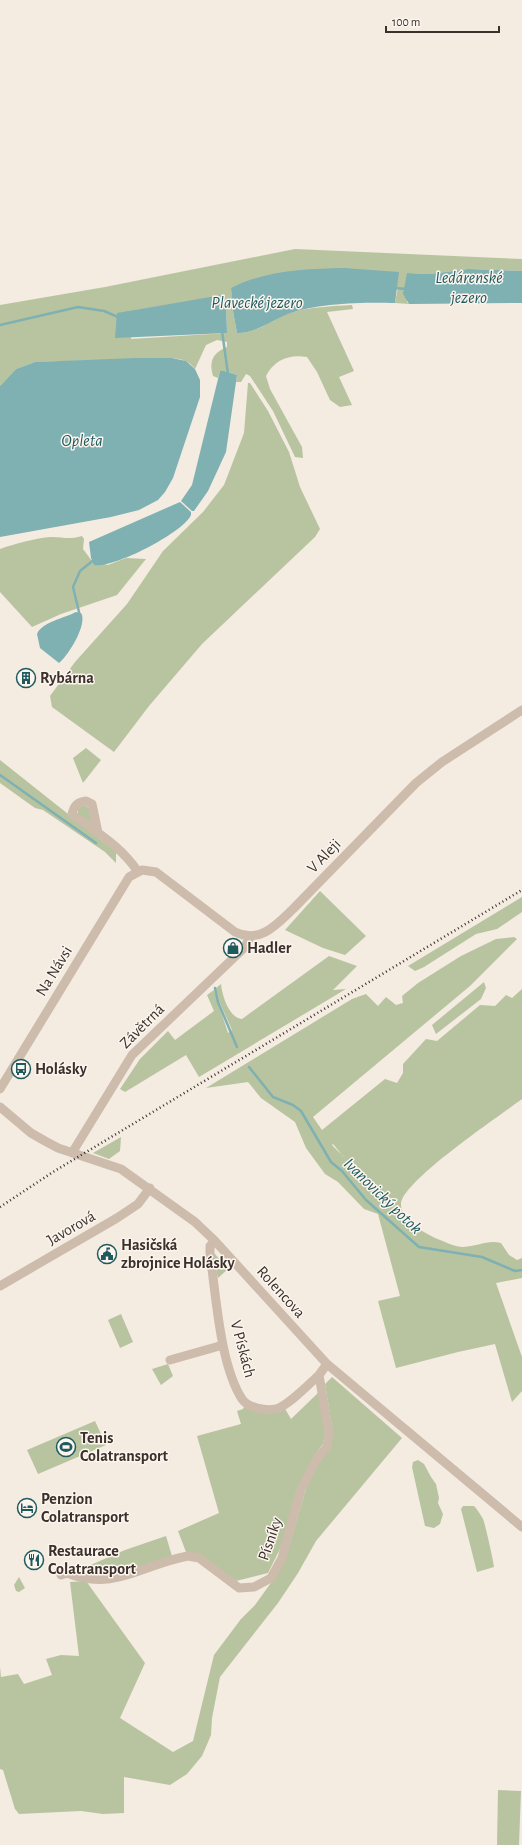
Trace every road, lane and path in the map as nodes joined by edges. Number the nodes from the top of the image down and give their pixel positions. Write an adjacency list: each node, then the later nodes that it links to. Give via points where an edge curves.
1 (522, 710): 4 (street, V Aleji, via 428,773 273,928 260,935)
2 (98, 833): 3 (street, via 128,858)
3 (138, 872): 4 (street, via 156,872 232,930); 5 (street, Na Návsi, via 129,877 122,886)
4 (251, 936): 7 (street, Závětrná, via 244,948 132,1055)
5 (0, 1089)
6 (0, 1107): 7 (street, Rolencova, via 38,1138)
7 (72, 1152): 8 (street, Rolencova, via 121,1169)
8 (150, 1188): 9 (street, Rolencova, via 195,1222); 10 (street, Javorová, via 138,1204 117,1218)
9 (215, 1241): 11 (street, V Pískách, via 210,1246 210,1254); 13 (street, Rolencova)
10 (0, 1286)
11 (223, 1345): 12 (street); 14 (street, V Pískách, via 227,1362 243,1400 260,1410 277,1409)
12 (170, 1360)
13 (327, 1364): 14 (street); 15 (street, Rolencova)
14 (319, 1375): 16 (street, Písníky, via 328,1434 327,1447 317,1459 301,1489 282,1558 271,1578 254,1587 239,1588 199,1558 188,1556 103,1580 75,1576 66,1572)
15 (522, 1527)
16 (61, 1575)

